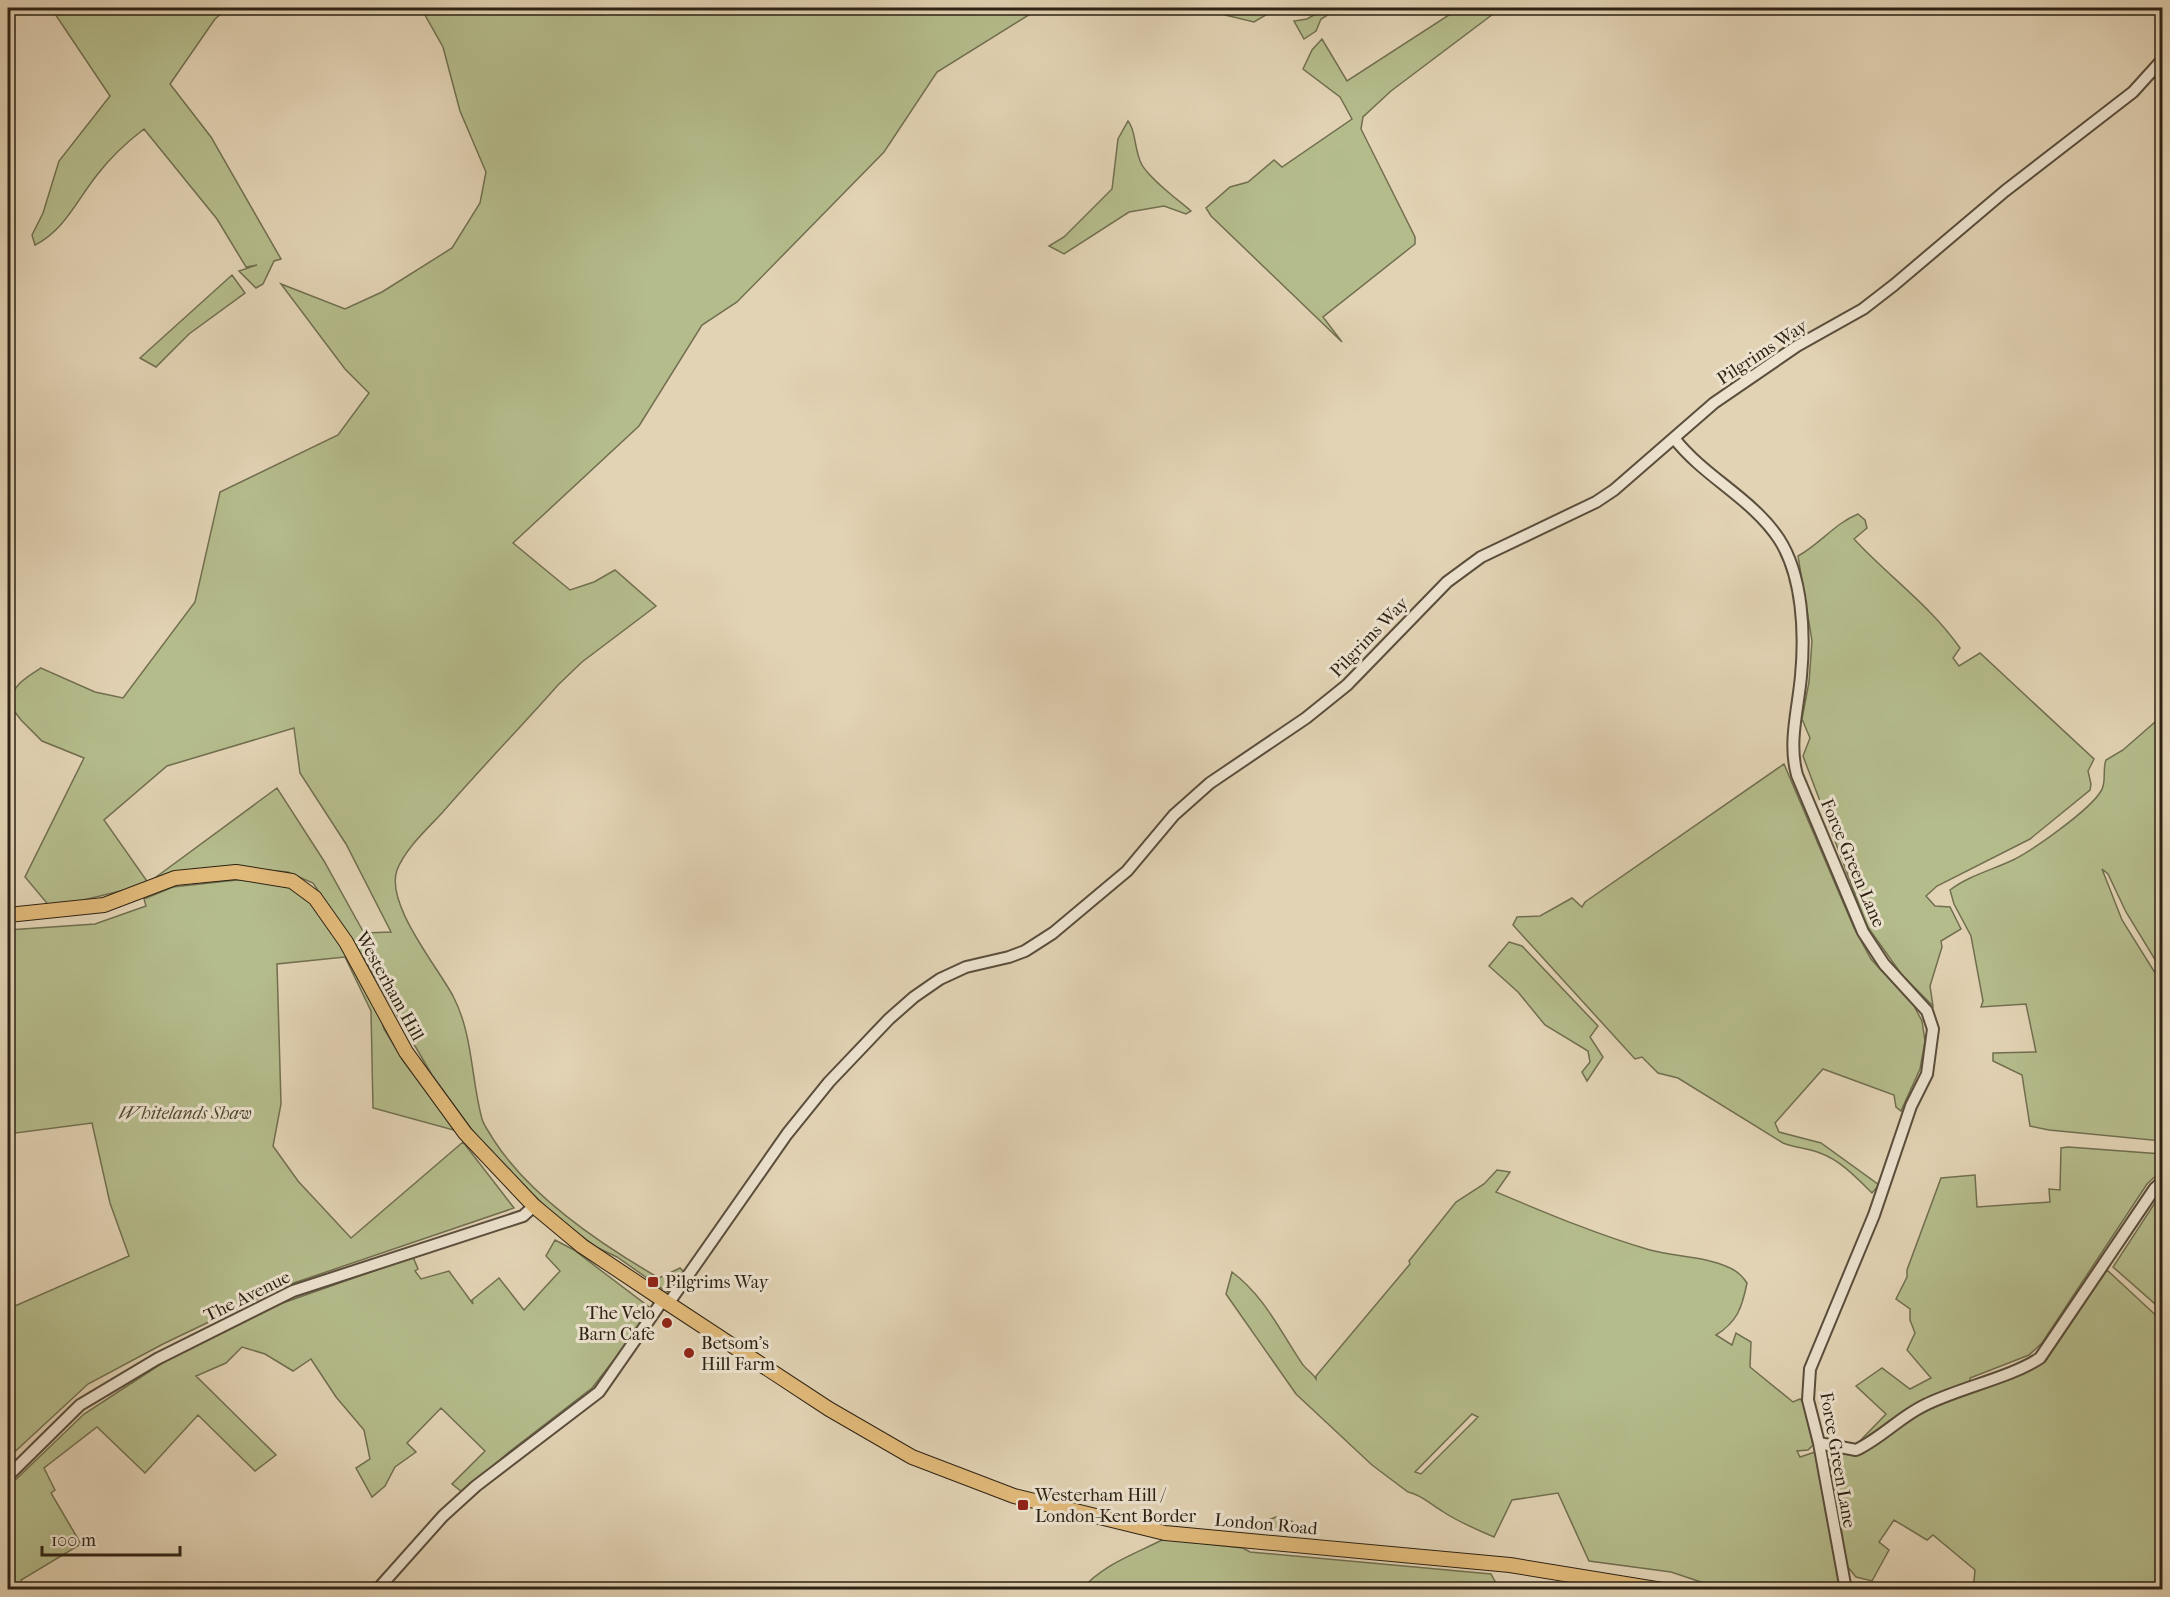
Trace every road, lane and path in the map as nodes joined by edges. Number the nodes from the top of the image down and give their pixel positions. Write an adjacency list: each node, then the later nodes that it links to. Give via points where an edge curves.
1 (2163, 60): 2 (street, Pilgrims Way, via 2133,92 2005,191 1863,309 1756,373)
2 (1674, 438): 6 (street, Pilgrims Way, via 1596,502 1481,558 1447,582 1347,685 1210,783 1174,815 1127,871 1053,933 1025,951 966,967 914,997 856,1054 801,1117); 7 (street, Force Green Lane, via 1695,462 1754,510 1783,546 1801,616 1801,676 1792,758 1797,775 1863,932 1889,970 1927,1011 1933,1029 1928,1074 1911,1106 1874,1215 1810,1369 1808,1400)
3 (8, 915): 5 (main road, Westerham Hill, via 104,905 175,878 236,872 292,880 315,898 346,942 406,1052 459,1124)
4 (2163, 1182): 7 (street, via 2155,1188 2040,1358 1921,1407 1856,1450)
5 (534, 1206): 6 (main road, Westerham Hill, via 582,1246); 8 (street, The Avenue, via 523,1216 293,1291 157,1359 80,1405)
6 (666, 1302): 9 (street, Pilgrims Way, via 599,1392 476,1486 443,1516); 10 (main road, London Road, via 829,1409 912,1456 1014,1496 1164,1533 1510,1565)
7 (1819, 1443): 11 (street, Force Green Lane)
8 (8, 1476)
9 (377, 1590)
10 (1662, 1590)
11 (1846, 1590)

